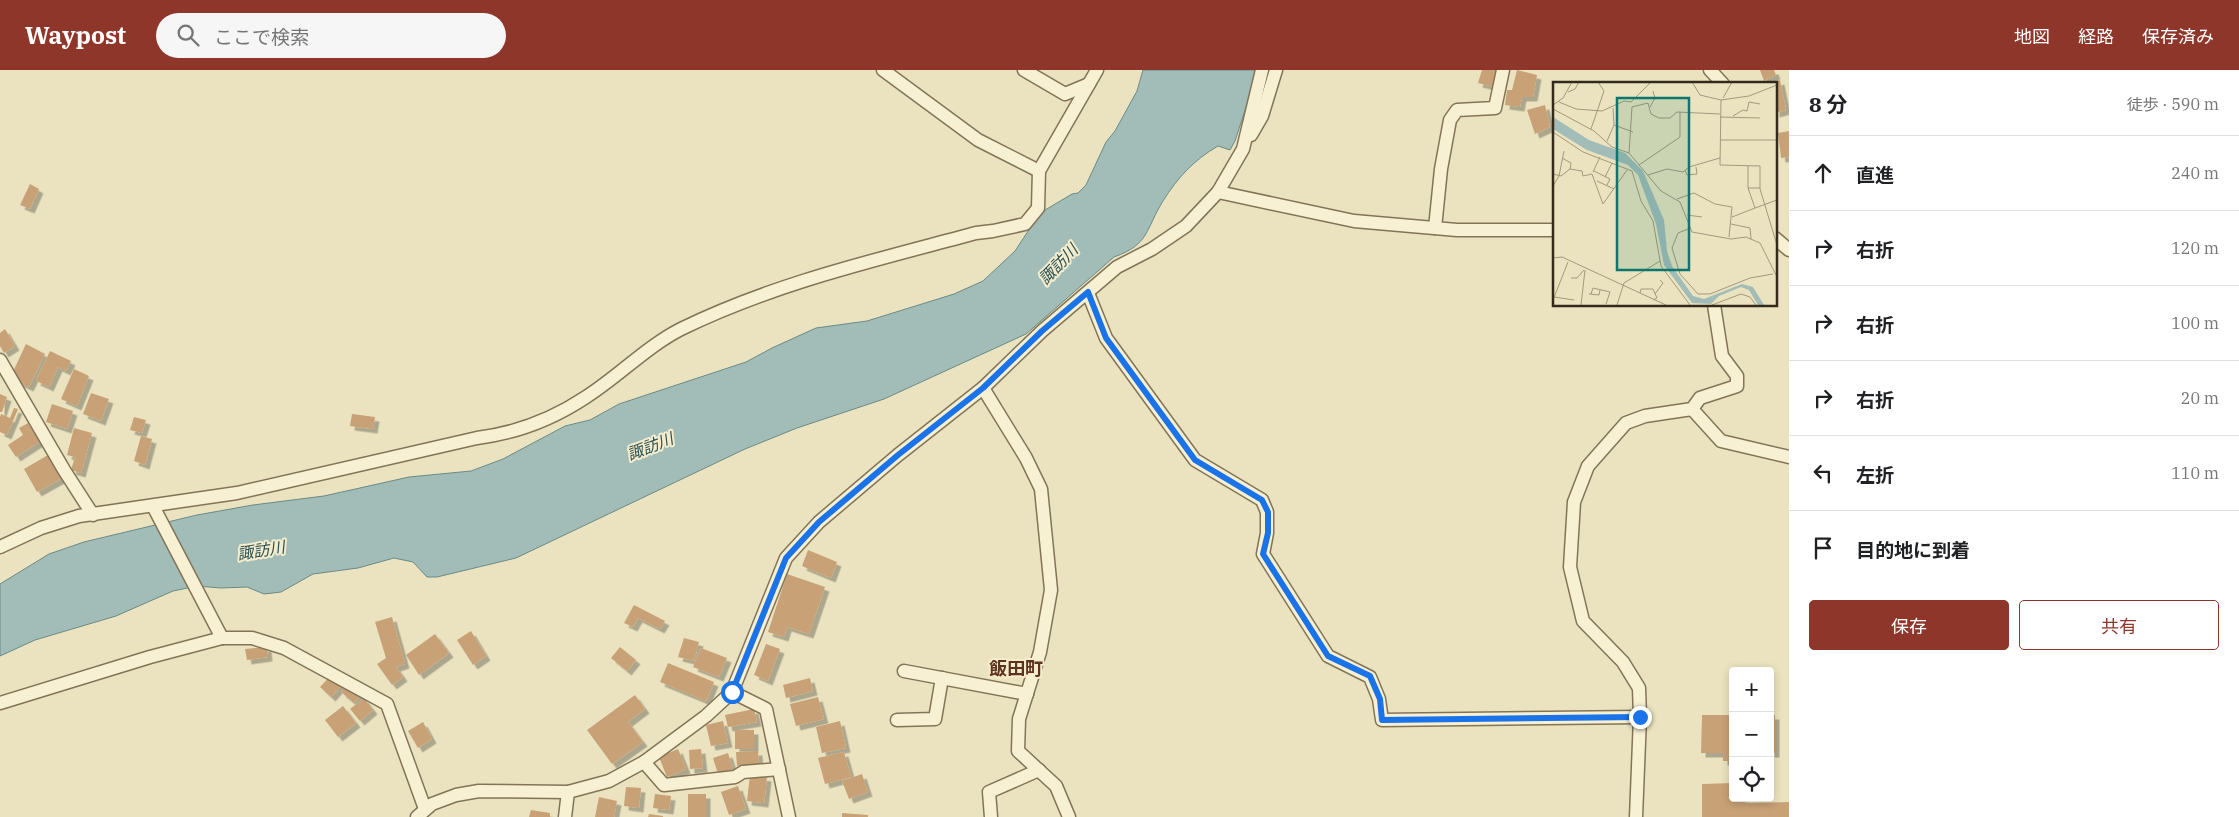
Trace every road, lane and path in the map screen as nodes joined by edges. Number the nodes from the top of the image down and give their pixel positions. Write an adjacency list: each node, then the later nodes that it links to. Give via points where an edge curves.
1 (884, 70): 11 (street, via 978,140)
2 (1024, 70): 9 (street, via 1065,94)
3 (1097, 70): 9 (street)
4 (1262, 70): 10 (street)
5 (1276, 70): 10 (street, via 1262,116)
6 (1503, 70): 13 (street, via 1495,108 1458,110 1450,120)
7 (1710, 70): 8 (street)
8 (1721, 82)
9 (1089, 84): 11 (street)
10 (1243, 149): 12 (street)
11 (1039, 171): 23 (street, via 1038,208 1025,224 976,233 828,272 718,312 652,347 587,397 552,417 504,435 478,438 237,493)
12 (1218, 192): 13 (street, via 1354,221); 17 (street, via 1186,226 1152,250 1117,267)
13 (1435, 228): 14 (street)
14 (1553, 230)
15 (1776, 239): 16 (street)
16 (1789, 250)
17 (1088, 292): 20 (street); 32 (street, via 1106,338 1195,460 1262,500 1268,512 1263,554 1328,656 1370,676 1380,699 1382,720)
18 (1714, 306): 21 (street, via 1722,356 1738,376 1737,386 1700,398)
19 (0, 360): 24 (street)
20 (983, 388): 29 (street, via 819,522 786,558); 30 (street, via 1041,489 1051,590 1040,652)
21 (1692, 409): 22 (street, via 1722,442); 32 (street, via 1644,416 1626,423 1588,466 1574,502 1570,567 1583,621 1623,662 1639,688)
22 (1789, 457)
23 (152, 506): 24 (street); 26 (street)
24 (93, 514): 25 (street, via 41,528)
25 (0, 547)
26 (222, 638): 31 (street); 38 (street, via 252,638 284,648 387,704)
27 (904, 671): 28 (street)
28 (942, 678): 30 (street); 33 (street, via 935,719)
29 (732, 692): 34 (street, via 706,716); 35 (street, via 766,709)
30 (1027, 694): 36 (street, via 1019,719 1018,751)
31 (0, 703)
32 (1640, 717): 43 (street)
33 (897, 720)
34 (644, 762): 35 (street, via 664,785); 37 (street, via 609,781)
35 (779, 769): 40 (street)
36 (1038, 770): 41 (street, via 989,792); 42 (street, via 1056,786)
37 (568, 792): 38 (street, via 479,791 456,796); 39 (street)
38 (421, 813)
39 (565, 817)
40 (789, 817)
41 (990, 817)
42 (1069, 817)
43 (1636, 817)

